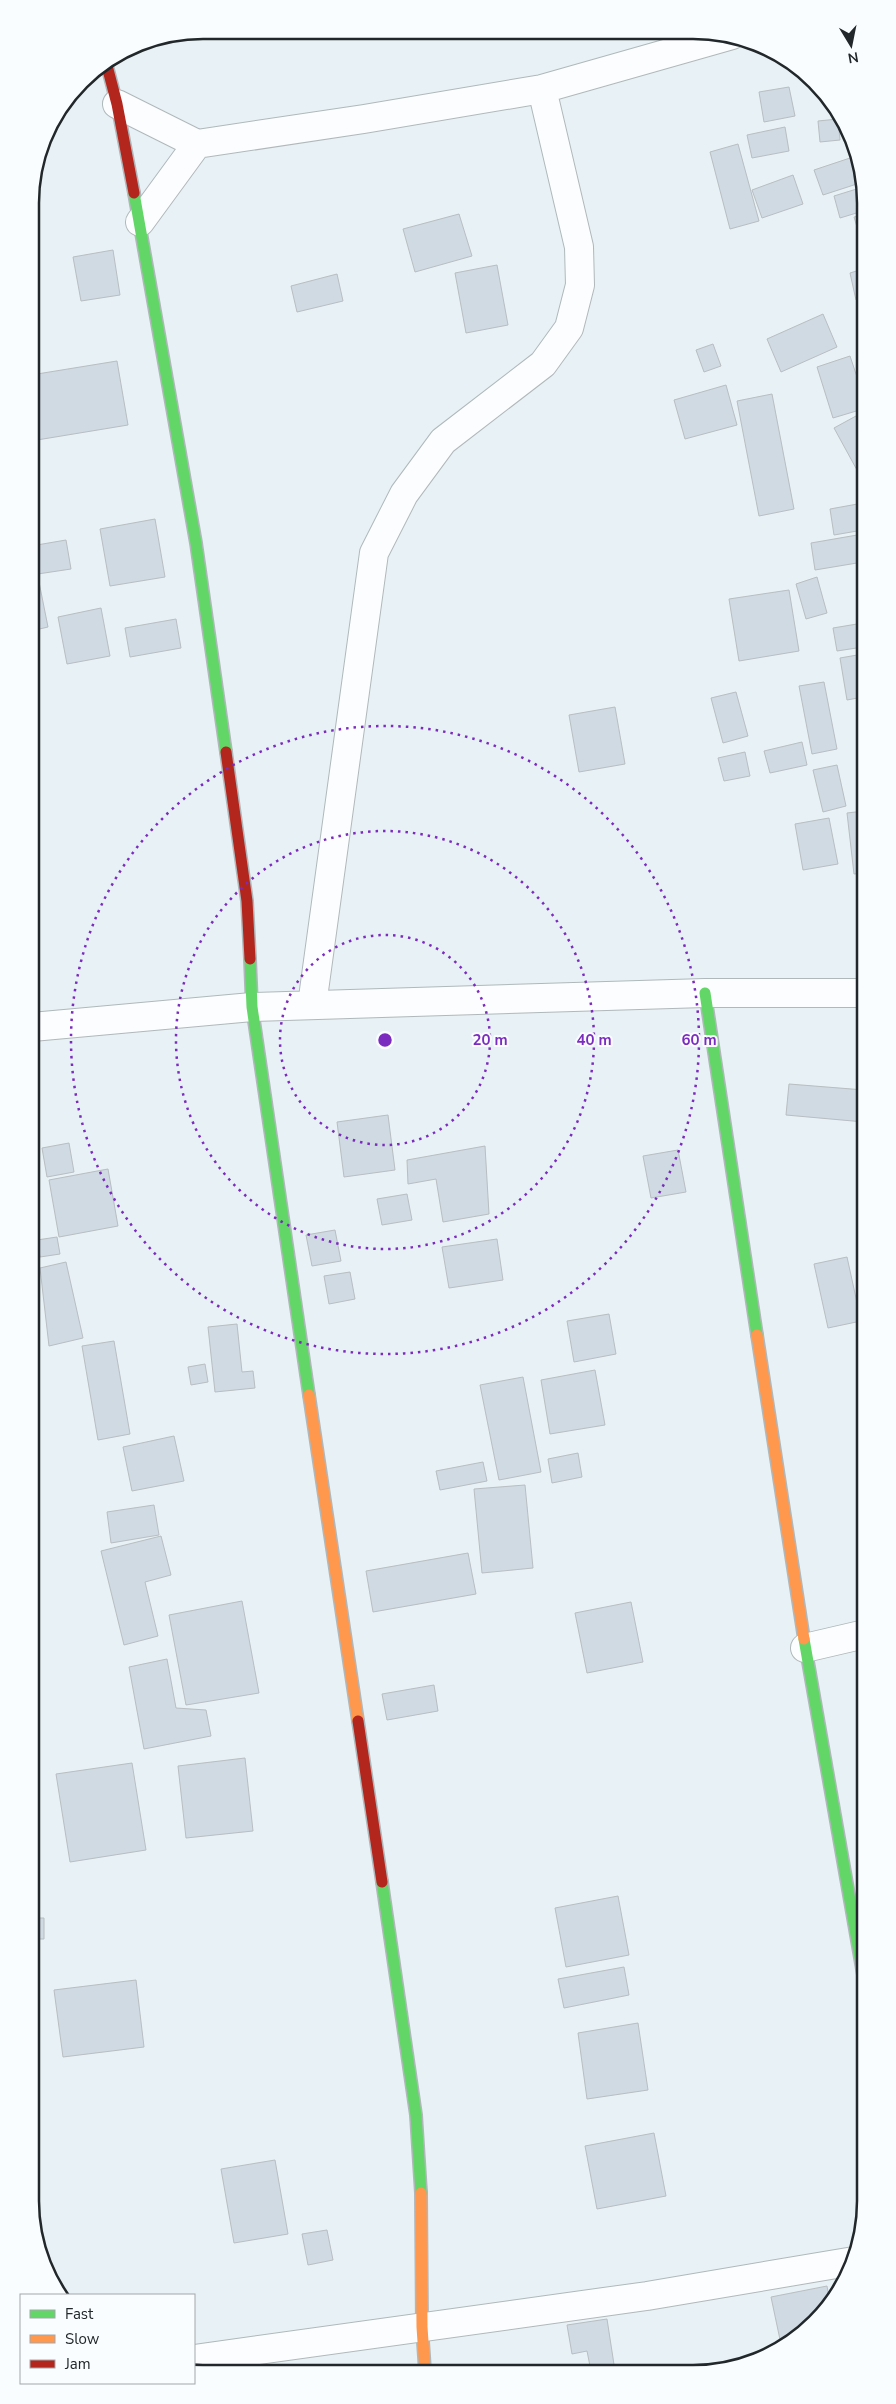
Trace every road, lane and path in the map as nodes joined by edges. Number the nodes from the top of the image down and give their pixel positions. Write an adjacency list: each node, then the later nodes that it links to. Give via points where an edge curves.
1 (713, 40): 3 (street)
2 (108, 69): 4 (street)
3 (542, 89): 5 (street); 9 (street, via 579,247 580,285 569,328 543,364 443,441 404,494 374,553)
4 (117, 104): 5 (street); 6 (street)
5 (197, 144): 6 (street)
6 (140, 222): 10 (street, via 196,543 247,902)
7 (705, 993): 8 (street); 9 (street); 13 (street)
8 (857, 993)
9 (312, 1005): 10 (street)
10 (252, 1007): 11 (street); 16 (street, via 416,2115 421,2180)
11 (39, 1026)
12 (857, 1636): 13 (street)
13 (805, 1648): 14 (street)
14 (857, 1941)
15 (846, 2262): 16 (street, via 647,2296)
16 (422, 2327): 17 (street); 18 (street)
17 (195, 2359)
18 (425, 2365)

